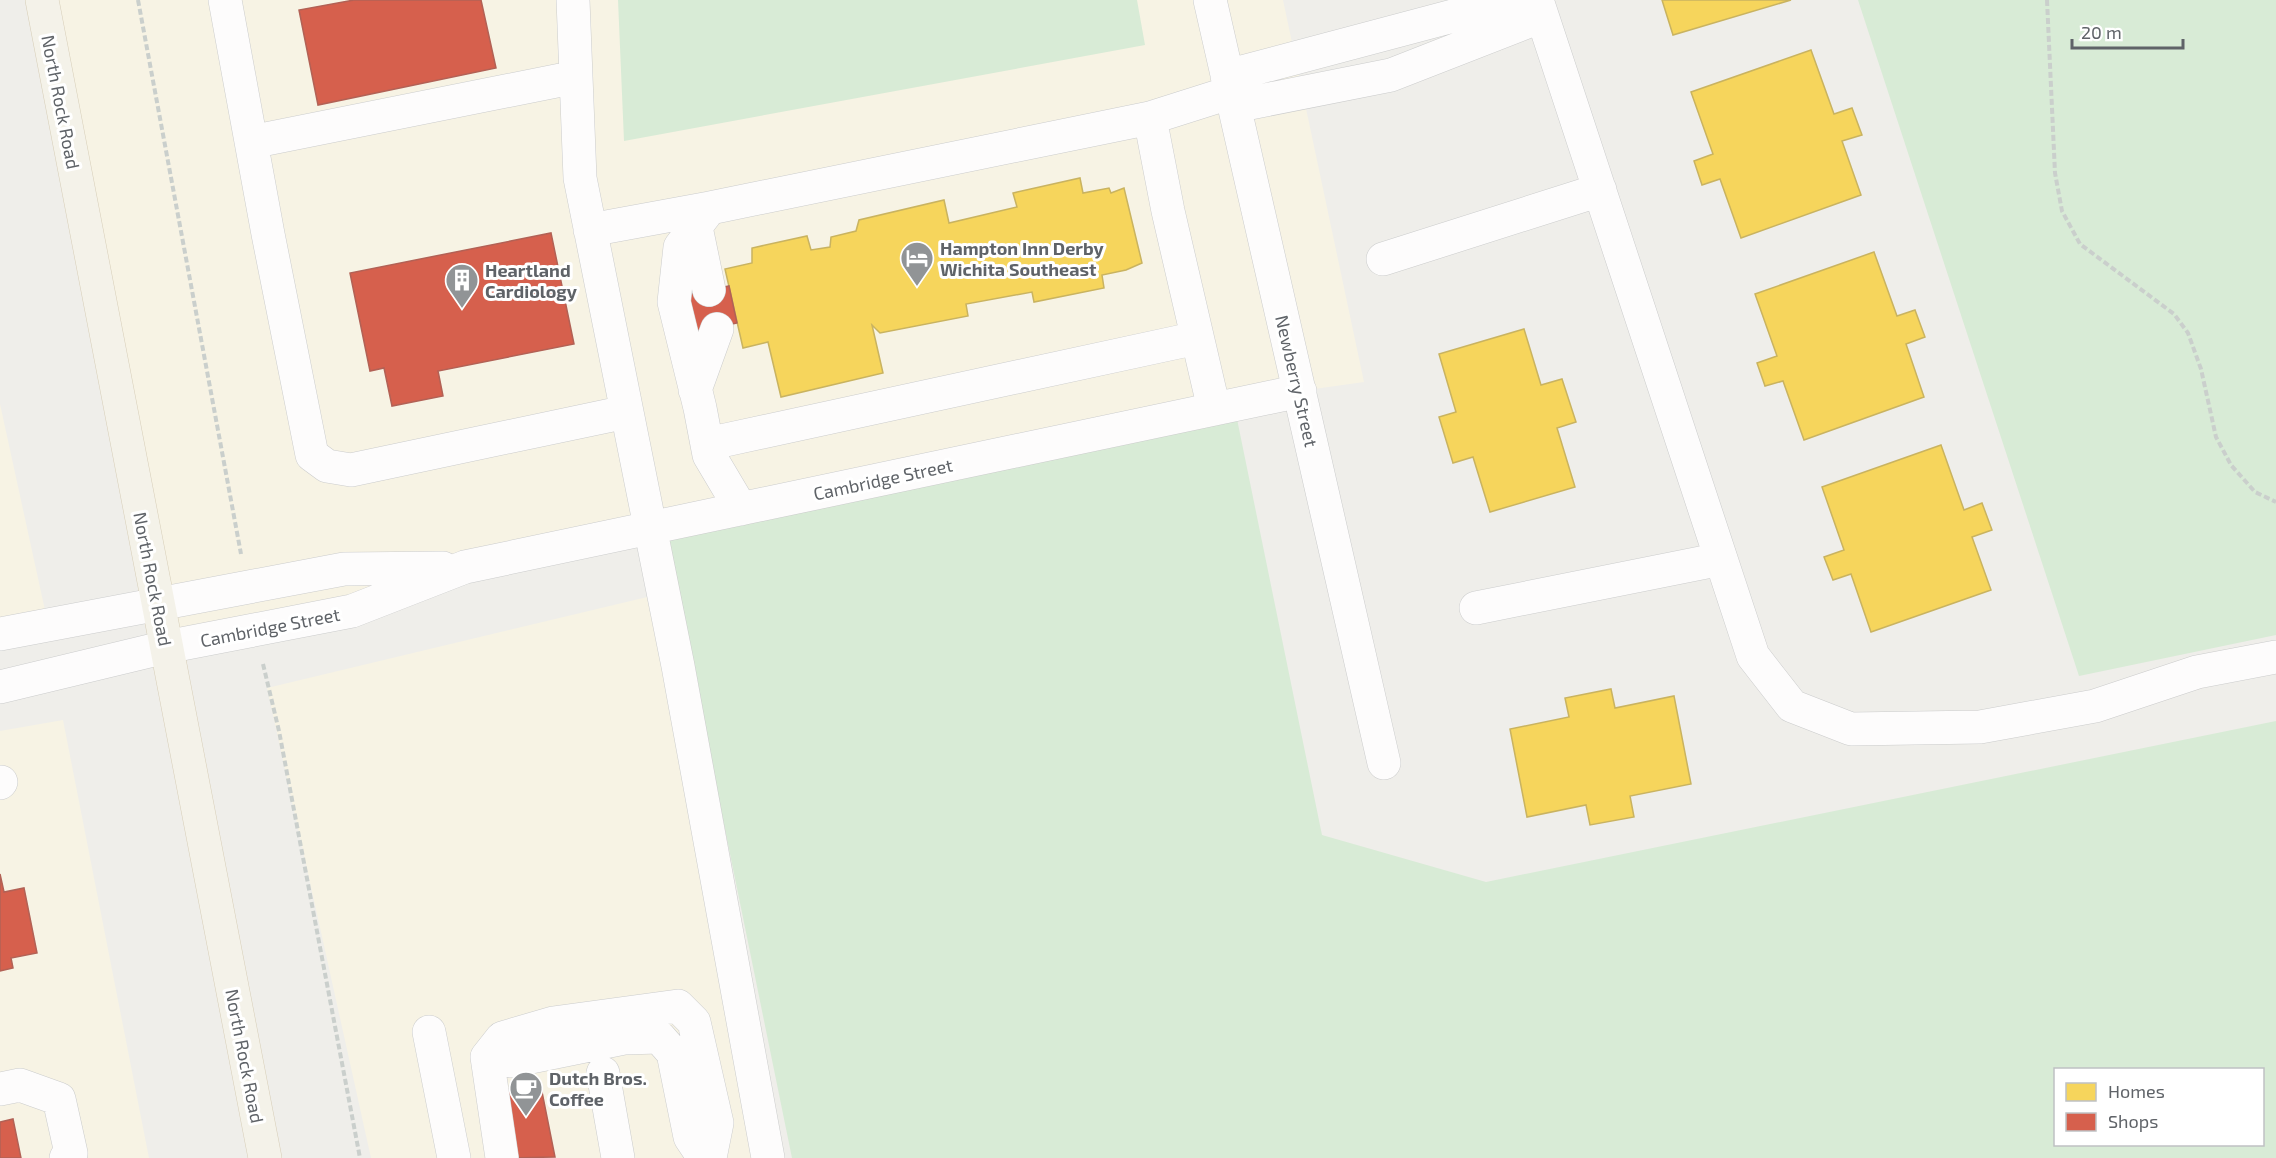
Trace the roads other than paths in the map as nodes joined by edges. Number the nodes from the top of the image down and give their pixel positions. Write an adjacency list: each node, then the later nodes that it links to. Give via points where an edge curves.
1 (42, 0): 29 (main road, North Rock Road)
2 (225, 0): 12 (street)
3 (573, 0): 9 (street)
4 (1210, 0): 10 (street, Newberry Street)
5 (1513, 0): 7 (street)
6 (1539, 8): 8 (street); 13 (street)
7 (1433, 22): 8 (street); 10 (street)
8 (1443, 54): 10 (street, via 1391,75)
9 (576, 77): 12 (street); 15 (street, via 580,178)
10 (1231, 91): 11 (street); 21 (street, Newberry Street)
11 (1150, 118): 14 (street); 19 (street)
12 (251, 142): 23 (street, via 312,455 327,466 351,470)
13 (1600, 190): 16 (street); 27 (street)
14 (703, 217): 15 (street); 17 (street); 20 (street, via 680,247 674,302)
15 (590, 230): 23 (street)
16 (1383, 259)
17 (709, 290)
18 (717, 329): 20 (street)
19 (1197, 338): 22 (street); 24 (street)
20 (695, 390): 24 (street)
21 (1300, 392): 22 (street, Cambridge Street); 35 (street, Newberry Street)
22 (1214, 409): 25 (street, Cambridge Street)
23 (626, 412): 26 (street)
24 (707, 444): 25 (street, via 709,455)
25 (741, 509): 26 (street, Cambridge Street)
26 (649, 529): 28 (street, Cambridge Street); 47 (street, via 678,666)
27 (1721, 559): 30 (street); 33 (street, via 1753,656 1792,706 1851,729 1980,728 2095,706 2197,672)
28 (465, 567): 29 (street, Cambridge Street, via 344,569); 32 (street, Cambridge Street, via 352,611)
29 (157, 603): 31 (street, Cambridge Street); 32 (main road, North Rock Road)
30 (1476, 608)
31 (0, 634)
32 (166, 647): 34 (street, Cambridge Street); 41 (main road, North Rock Road)
33 (2276, 657)
34 (0, 687)
35 (1384, 763)
36 (429, 1032): 42 (street)
37 (487, 1057): 43 (street); 45 (street, via 511,1060 624,1038 659,1037 673,1053 690,1137); 46 (street, via 502,1038 553,1023 678,1006 694,1022 717,1123)
38 (603, 1072): 44 (street)
39 (10, 1087): 40 (street, via 59,1099 71,1154)
40 (66, 1158)
41 (265, 1158)
42 (454, 1158)
43 (502, 1158)
44 (618, 1158)
45 (704, 1158)
46 (710, 1158)
47 (768, 1158)

